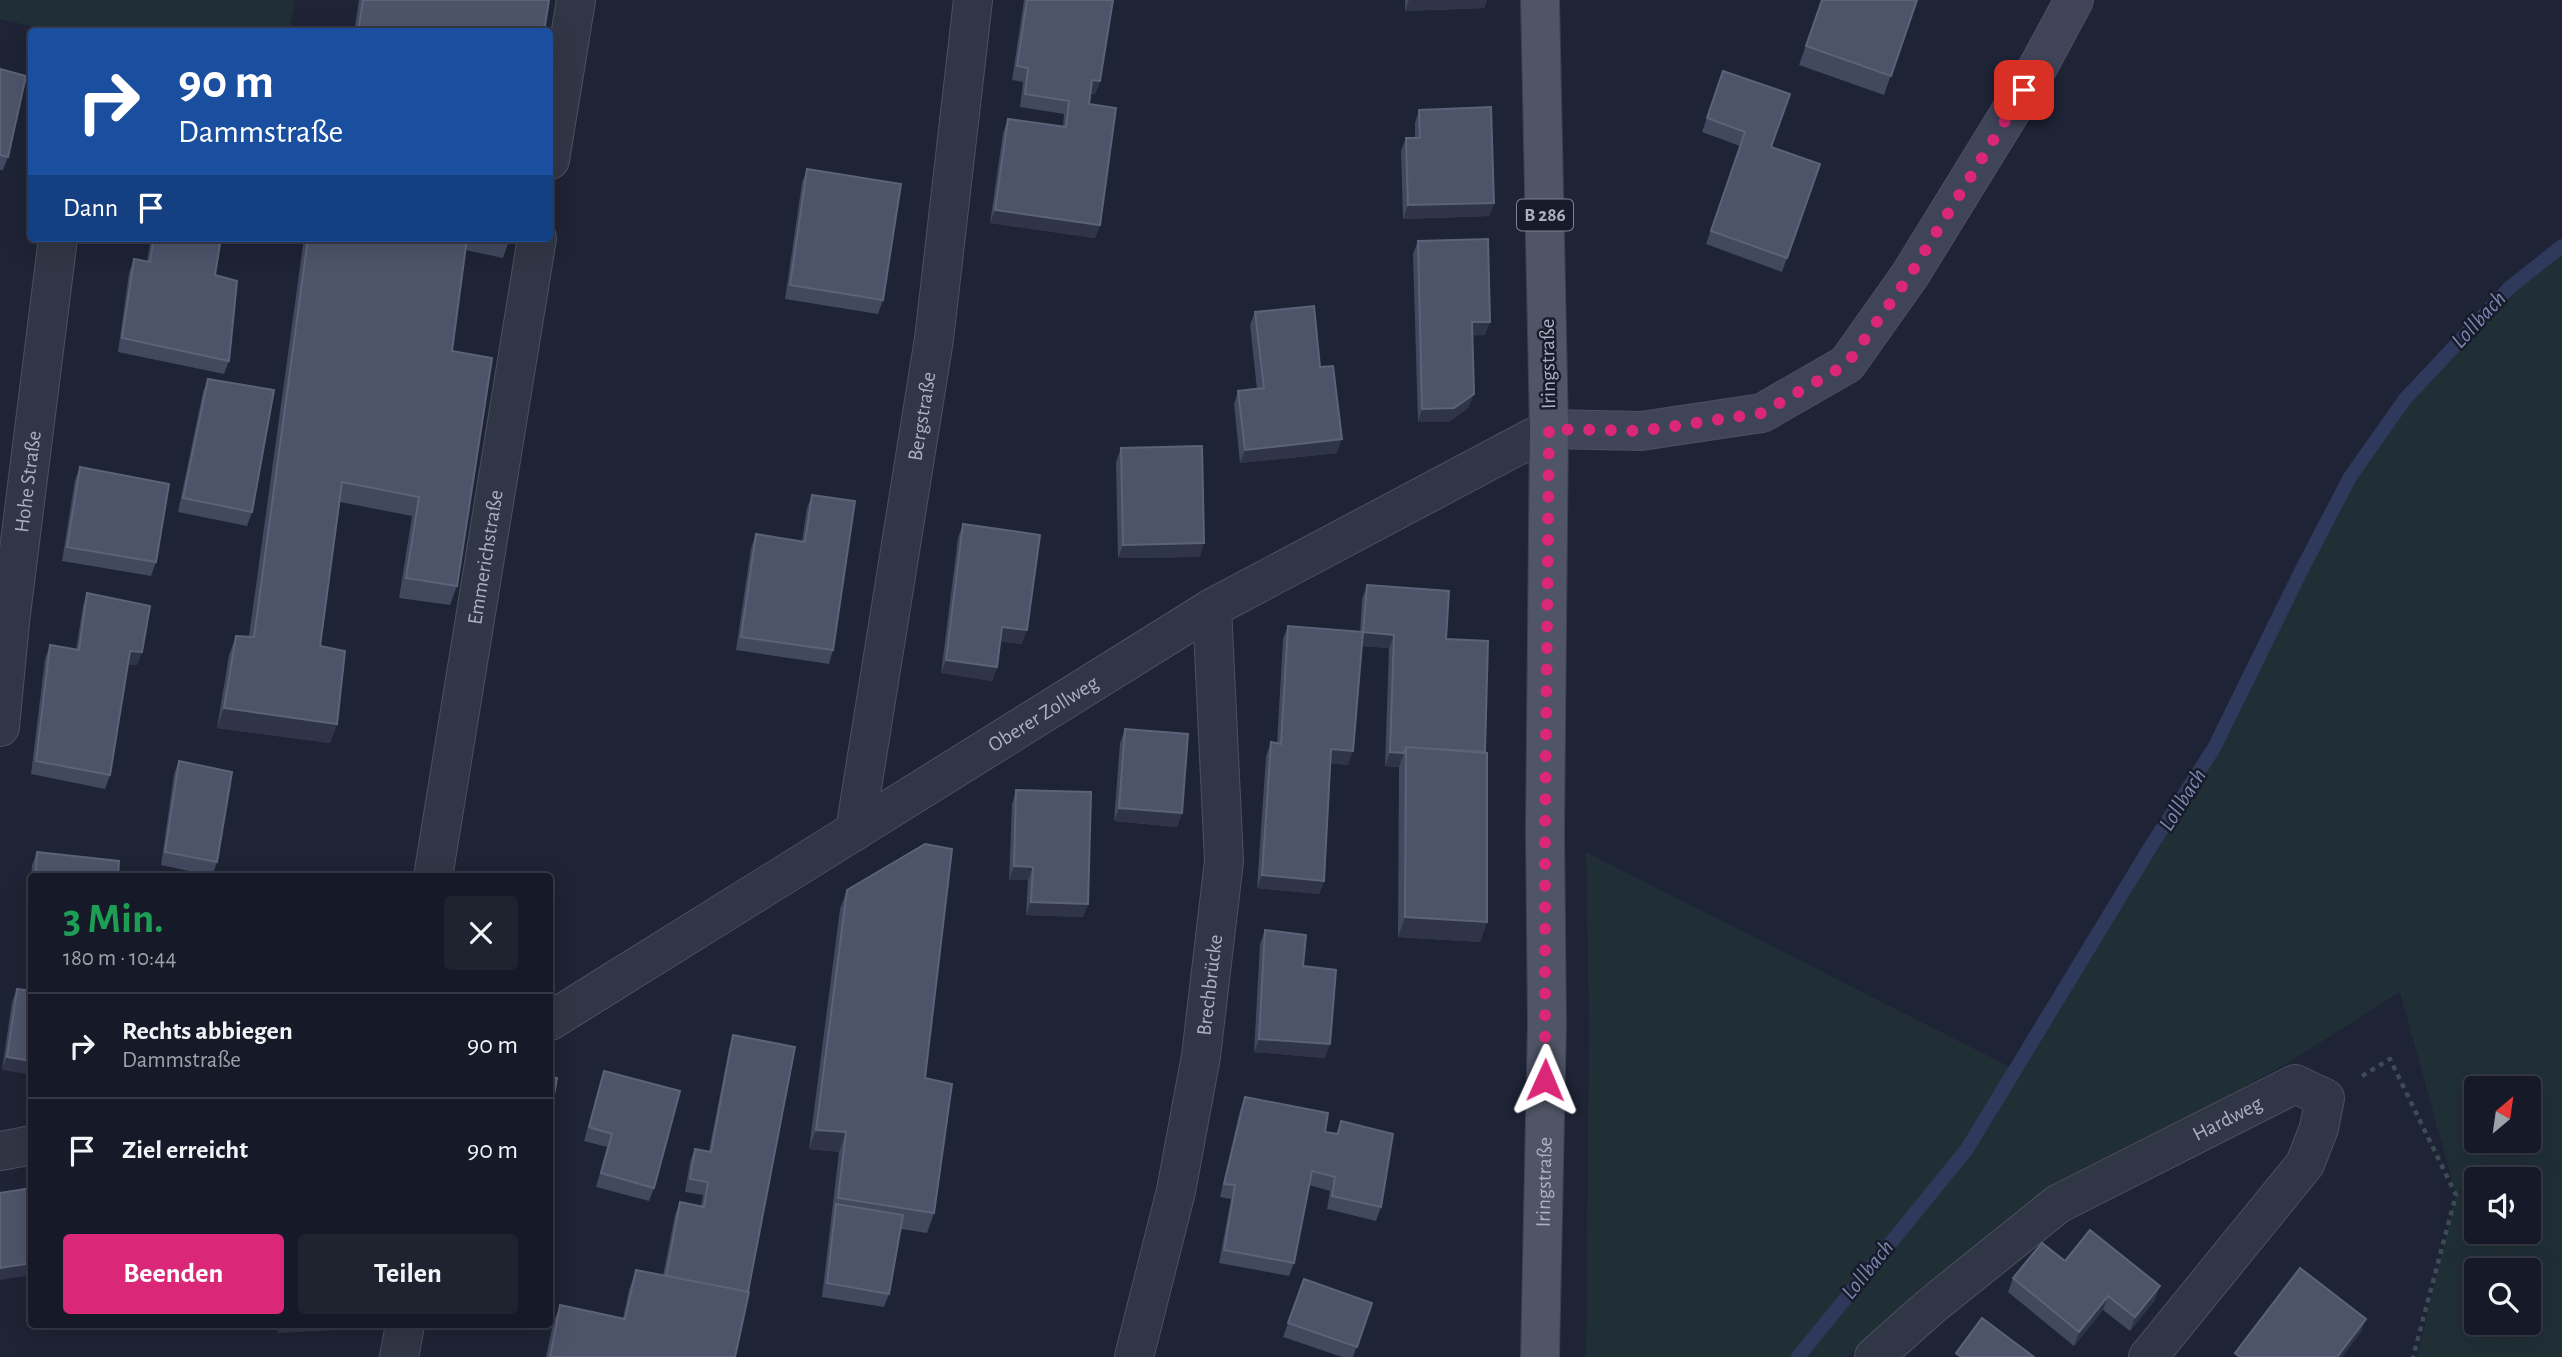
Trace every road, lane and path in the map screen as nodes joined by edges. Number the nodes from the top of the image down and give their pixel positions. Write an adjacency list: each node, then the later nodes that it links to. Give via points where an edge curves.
1 (576, 0): 5 (street)
2 (973, 0): 12 (street, Bergstraße, via 934,339)
3 (1540, 0): 8 (main road, Iringstraße / B 286)
4 (2074, 0): 8 (street, via 1910,275 1847,364 1762,413 1641,431)
5 (553, 142)
6 (57, 242): 10 (street, Hohe Straße)
7 (536, 242): 13 (street, Emmerichstraße)
8 (1549, 429): 9 (street, Oberer Zollweg); 21 (main road, Iringstraße / B 286)
9 (1212, 608): 12 (street, Oberer Zollweg); 20 (street, Brechbrücke, via 1224,861 1202,1056 1176,1191)
10 (5, 621): 11 (street, Hohe Straße)
11 (0, 727)
12 (855, 831): 14 (street, Oberer Zollweg)
13 (434, 873)
14 (553, 1019)
15 (2325, 1098): 22 (street, Hardweg, via 2295,1084 2058,1204); 23 (street, via 2305,1164); 24 (path, via 2390,1059 2456,1195)
16 (28, 1146): 17 (street)
17 (0, 1151)
18 (404, 1328): 19 (street)
19 (399, 1357)
20 (1134, 1357)
21 (1540, 1357)
22 (1874, 1357)
23 (2148, 1357)
24 (2413, 1357)

